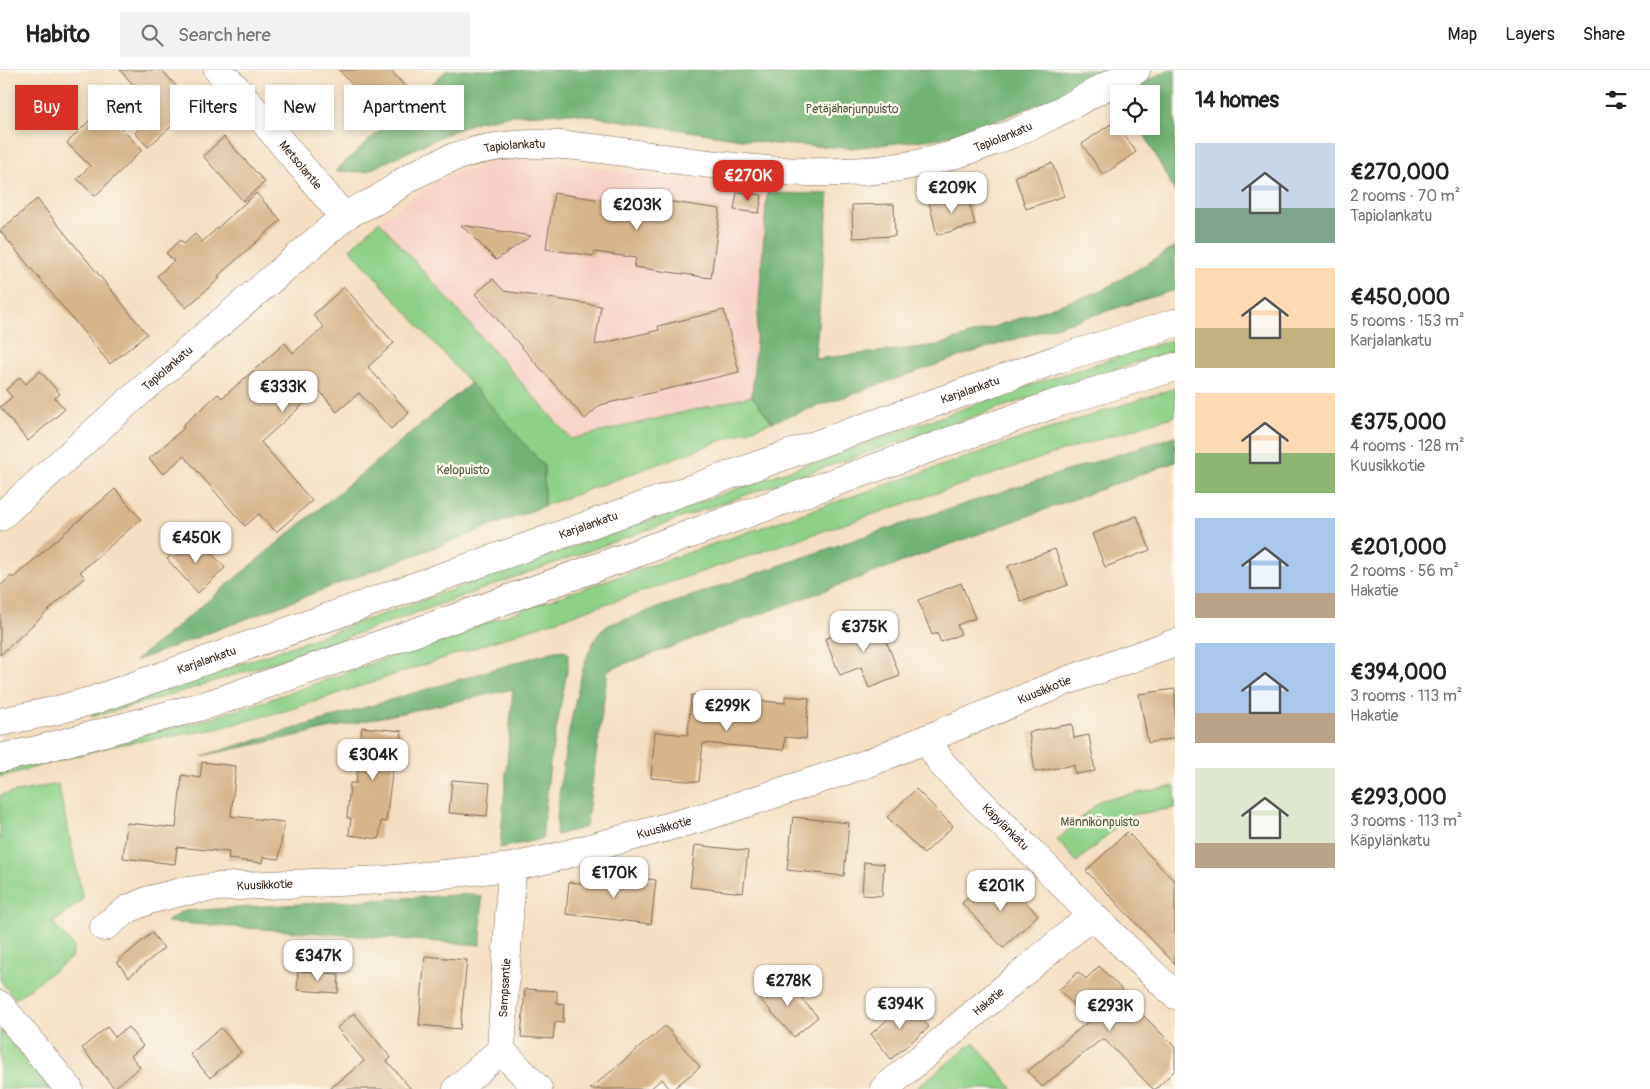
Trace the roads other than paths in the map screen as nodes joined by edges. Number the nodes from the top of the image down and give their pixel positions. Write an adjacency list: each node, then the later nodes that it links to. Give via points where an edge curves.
1 (218, 70): 3 (street, Metsolantie)
2 (1136, 70): 3 (street, Tapiolankatu, via 995,141 938,160 843,172 782,171 562,144 523,144 454,157 415,174 377,200)
3 (344, 216): 6 (street, Tapiolankatu)
4 (1175, 323): 8 (street, Karjalankatu, via 1049,362 94,700 54,712)
5 (1175, 367): 10 (street, via 1051,405 210,704)
6 (0, 517)
7 (1175, 643): 9 (street, Kuusikkotie, via 1095,670)
8 (0, 722)
9 (926, 739): 11 (street, Kuusikkotie, via 866,764 704,817); 12 (street, Käpylänkatu, via 943,765)
10 (0, 758)
11 (512, 867): 13 (street, Kuusikkotie, via 385,880 215,887 149,900 128,909); 16 (street, Sampsantie)
12 (1092, 915): 14 (street, Käpylänkatu); 20 (street, Hakatie)
13 (104, 927)
14 (1175, 995)
15 (0, 1005): 17 (street)
16 (502, 1050): 18 (street); 19 (street)
17 (70, 1089)
18 (457, 1089)
19 (538, 1089)
20 (884, 1089)

